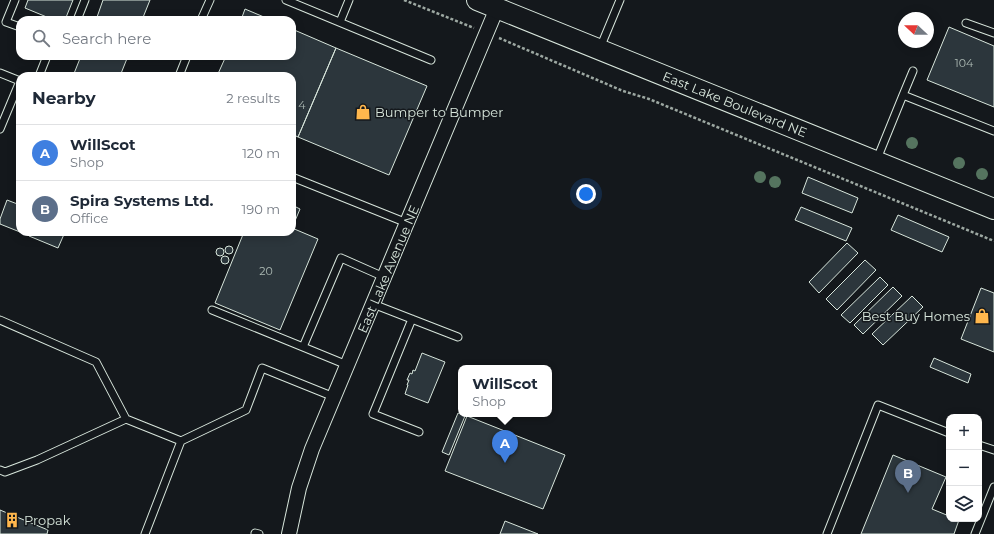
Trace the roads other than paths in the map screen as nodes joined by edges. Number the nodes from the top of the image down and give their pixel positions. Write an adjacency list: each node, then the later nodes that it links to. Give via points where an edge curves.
1 (15, 0): 11 (lane)
2 (85, 0): 9 (lane)
3 (210, 0): 10 (lane)
4 (286, 0): 12 (lane)
5 (349, 0): 12 (lane)
6 (477, 0): 8 (main road, East Lake Boulevard NE)
7 (620, 0): 16 (lane)
8 (499, 4): 16 (main road, East Lake Boulevard NE); 32 (street, East Lake Avenue NE)
9 (78, 16)
10 (203, 16)
11 (3, 20): 14 (lane)
12 (340, 22): 19 (lane)
13 (966, 22): 15 (lane)
14 (16, 25)
15 (994, 33)
16 (600, 50): 29 (main road, East Lake Boulevard NE)
17 (45, 60): 20 (lane)
18 (185, 60): 21 (lane)
19 (431, 60)
20 (41, 72)
21 (180, 72)
22 (912, 72): 26 (lane)
23 (0, 73): 24 (lane)
24 (16, 79)
25 (16, 91): 27 (lane)
26 (903, 95): 28 (lane); 29 (lane)
27 (0, 129)
28 (994, 131)
29 (876, 161): 31 (main road, East Lake Boulevard NE)
30 (296, 179): 32 (lane)
31 (994, 209)
32 (407, 223): 33 (street, East Lake Avenue NE)
33 (384, 277): 34 (street, East Lake Avenue NE); 39 (lane, via 341,258)
34 (373, 304): 36 (lane); 40 (street, East Lake Avenue NE)
35 (212, 310): 39 (lane)
36 (412, 319): 38 (lane); 43 (lane, via 373,414)
37 (0, 320): 42 (lane, via 96,362)
38 (458, 337)
39 (303, 347): 40 (lane)
40 (347, 365): 41 (street, East Lake Avenue NE)
41 (334, 397): 45 (lane, via 262,368 246,410); 51 (street, East Lake Avenue NE, via 299,488)
42 (126, 419): 45 (lane); 48 (lane, via 37,460 5,472)
43 (419, 432)
44 (946, 432): 52 (lane, via 878,405)
45 (181, 441): 50 (lane)
46 (982, 446): 47 (lane)
47 (994, 450)
48 (0, 470)
49 (994, 487): 53 (lane)
50 (145, 534)
51 (289, 534)
52 (827, 534)
53 (975, 534)

